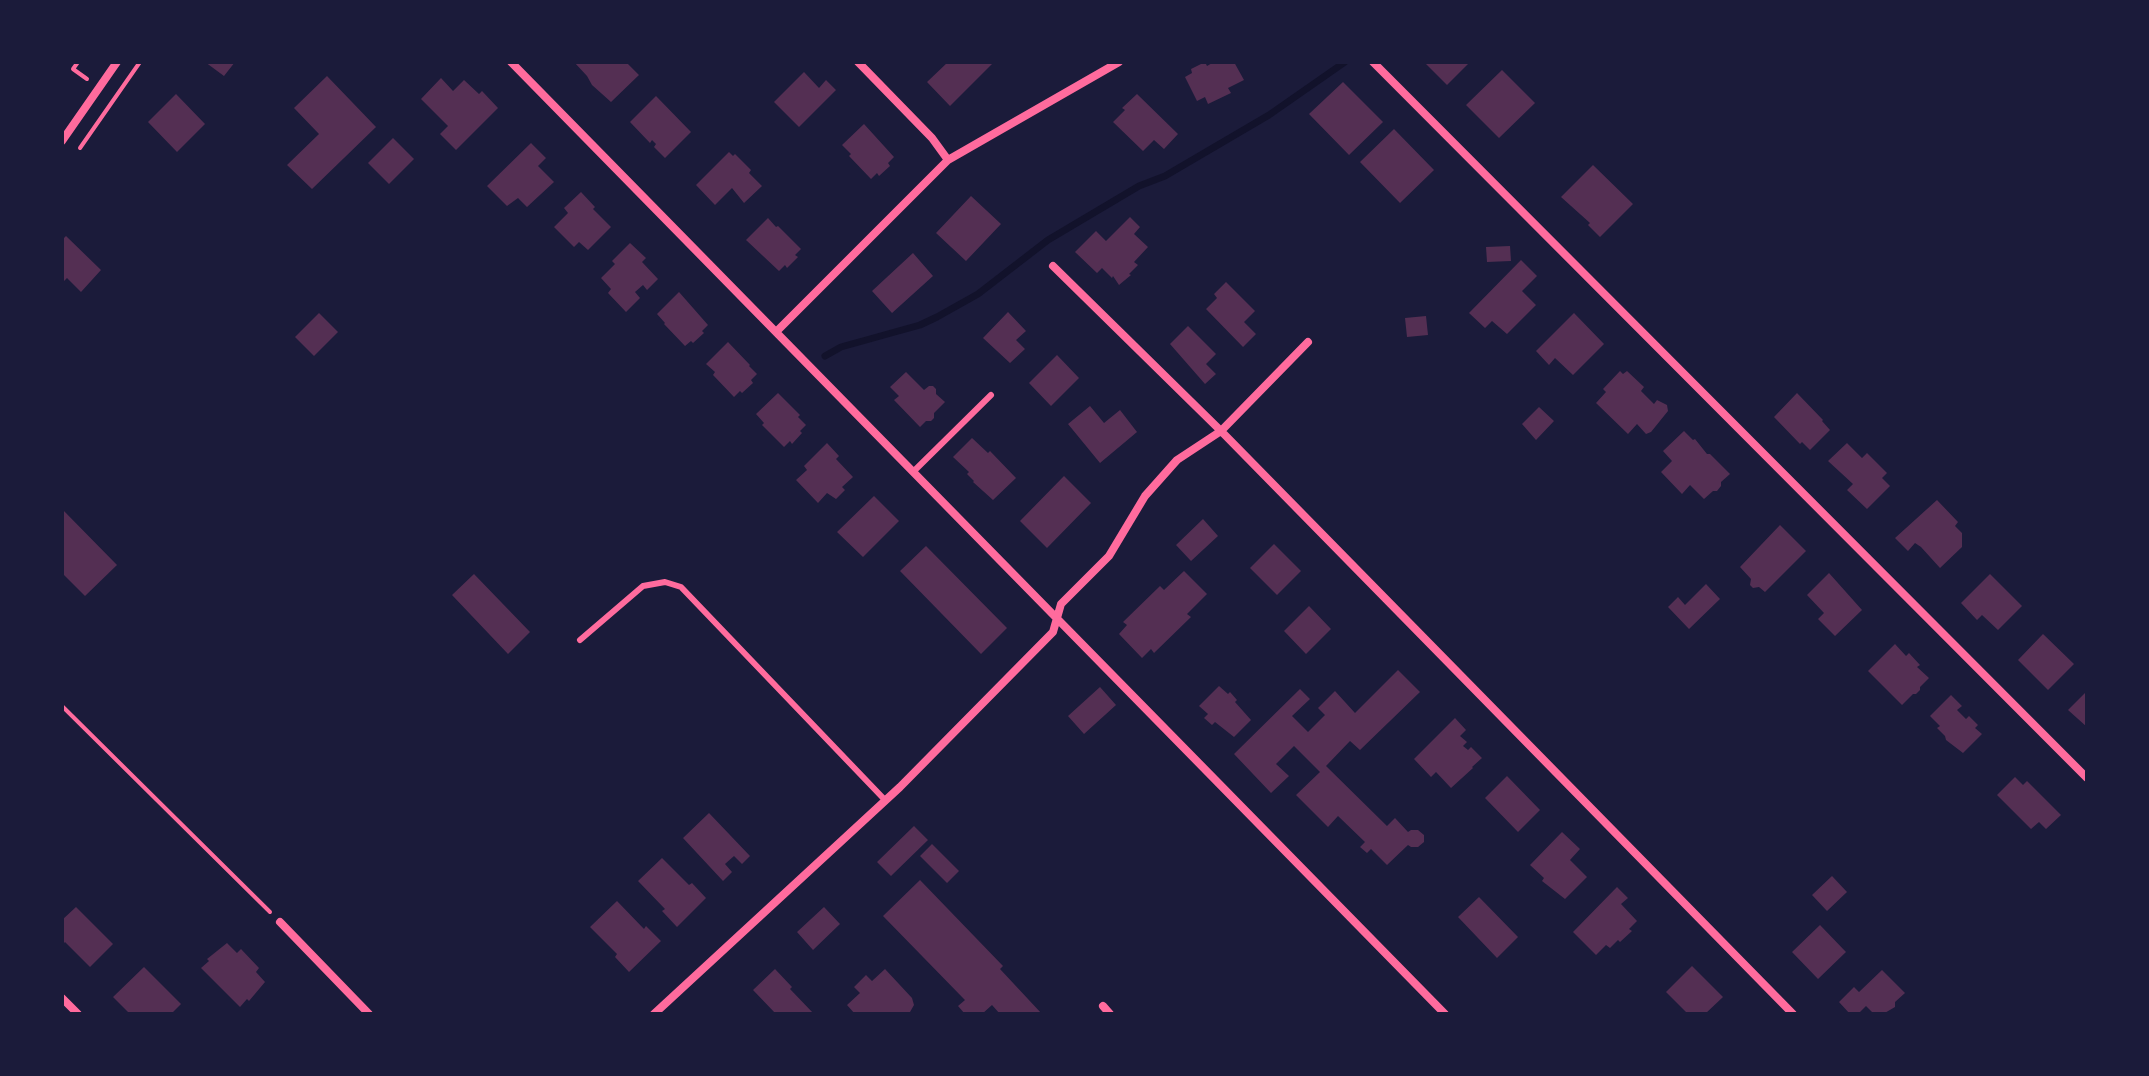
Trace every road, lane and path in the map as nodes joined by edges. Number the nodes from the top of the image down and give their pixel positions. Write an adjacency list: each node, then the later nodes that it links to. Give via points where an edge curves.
1 (78, 62): 8 (path, via 73,69)
2 (117, 62): 9 (street)
3 (140, 62): 10 (path)
4 (511, 62): 13 (street)
5 (858, 62): 11 (street)
6 (1119, 62): 11 (street)
7 (1373, 62): 21 (street)
8 (89, 80)
9 (62, 141)
10 (80, 148)
11 (948, 160): 13 (street)
12 (1053, 266): 16 (street)
13 (776, 332): 17 (street)
14 (1308, 342): 16 (street)
15 (991, 395): 17 (lane)
16 (1221, 431): 18 (street, via 1177,460 1145,496 1109,556 1061,604); 31 (street)
17 (914, 471): 18 (street)
18 (1057, 619): 22 (street, via 1053,632); 30 (street)
19 (580, 640): 22 (lane, via 643,586 665,582 681,587)
20 (62, 706): 23 (path)
21 (2087, 778)
22 (885, 800): 28 (street)
23 (280, 922): 27 (street)
24 (62, 998): 26 (street)
25 (1103, 1006): 29 (street)
26 (78, 1014)
27 (369, 1014)
28 (654, 1014)
29 (1110, 1014)
30 (1445, 1014)
31 (1793, 1014)

